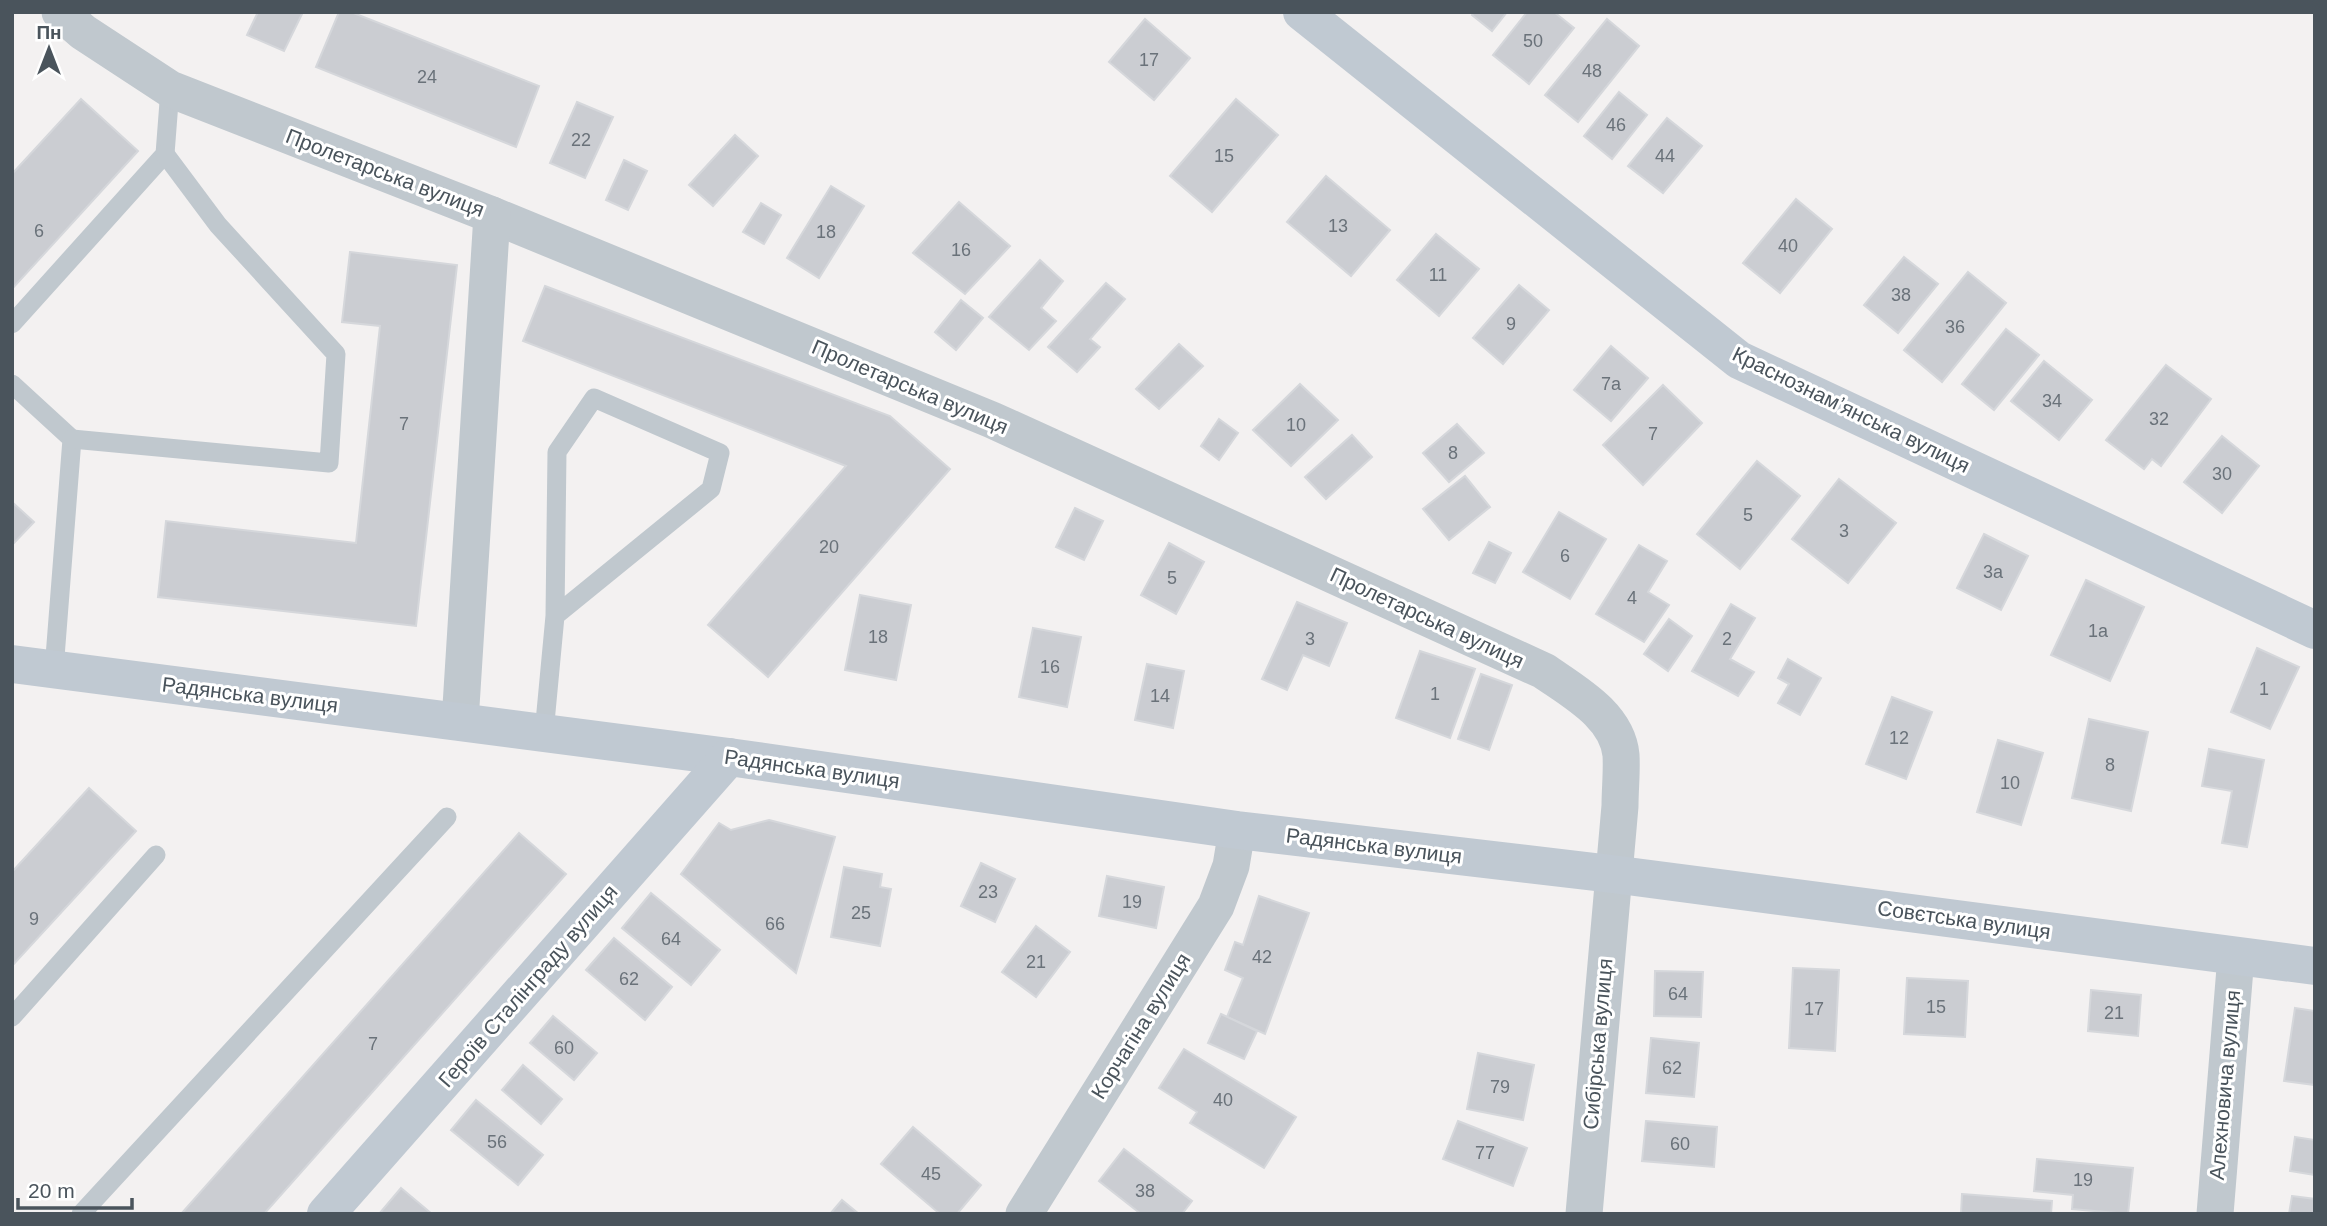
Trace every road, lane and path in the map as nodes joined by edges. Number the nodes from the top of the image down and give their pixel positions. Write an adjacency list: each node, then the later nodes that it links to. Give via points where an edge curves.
1 (60, 12): 3 (street, Пролетарська вулиця)
2 (1302, 12): 10 (street, Краснознамʼянська вулиця, via 1739,360)
3 (170, 89): 4 (lane); 5 (street, Пролетарська вулиця)
4 (165, 154): 6 (lane); 8 (lane, via 218,225 336,354 329,463)
5 (492, 215): 13 (street); 19 (street, Пролетарська вулиця, via 992,420 1544,671 1591,705 1611,727 1621,753)
6 (12, 324)
7 (12, 384): 8 (lane)
8 (72, 439): 12 (lane)
9 (555, 616): 9 (lane, via 711,489 720,453 594,398 557,452); 14 (lane)
10 (2315, 630)
11 (12, 664): 12 (street, Радянська вулиця)
12 (54, 670): 13 (street, Радянська вулиця)
13 (460, 722): 14 (street, Радянська вулиця)
14 (544, 733): 15 (street, Радянська вулиця)
15 (729, 757): 17 (street, Радянська вулиця); 24 (street, Героїв Сталінграду вулиця)
16 (447, 817): 23 (lane)
17 (1237, 830): 19 (street, Радянська вулиця); 25 (street, Корчагіна вулиця, via 1231,866 1216,906)
18 (156, 855): 22 (lane)
19 (1612, 874): 20 (street, Совєтська вулиця); 26 (street, Сибірська вулиця)
20 (2236, 956): 21 (street, Совєтська вулиця); 27 (street, Алехновича вулиця)
21 (2315, 966)
22 (12, 1017)
23 (81, 1214)
24 (326, 1214)
25 (1024, 1214)
26 (1584, 1214)
27 (2215, 1214)

